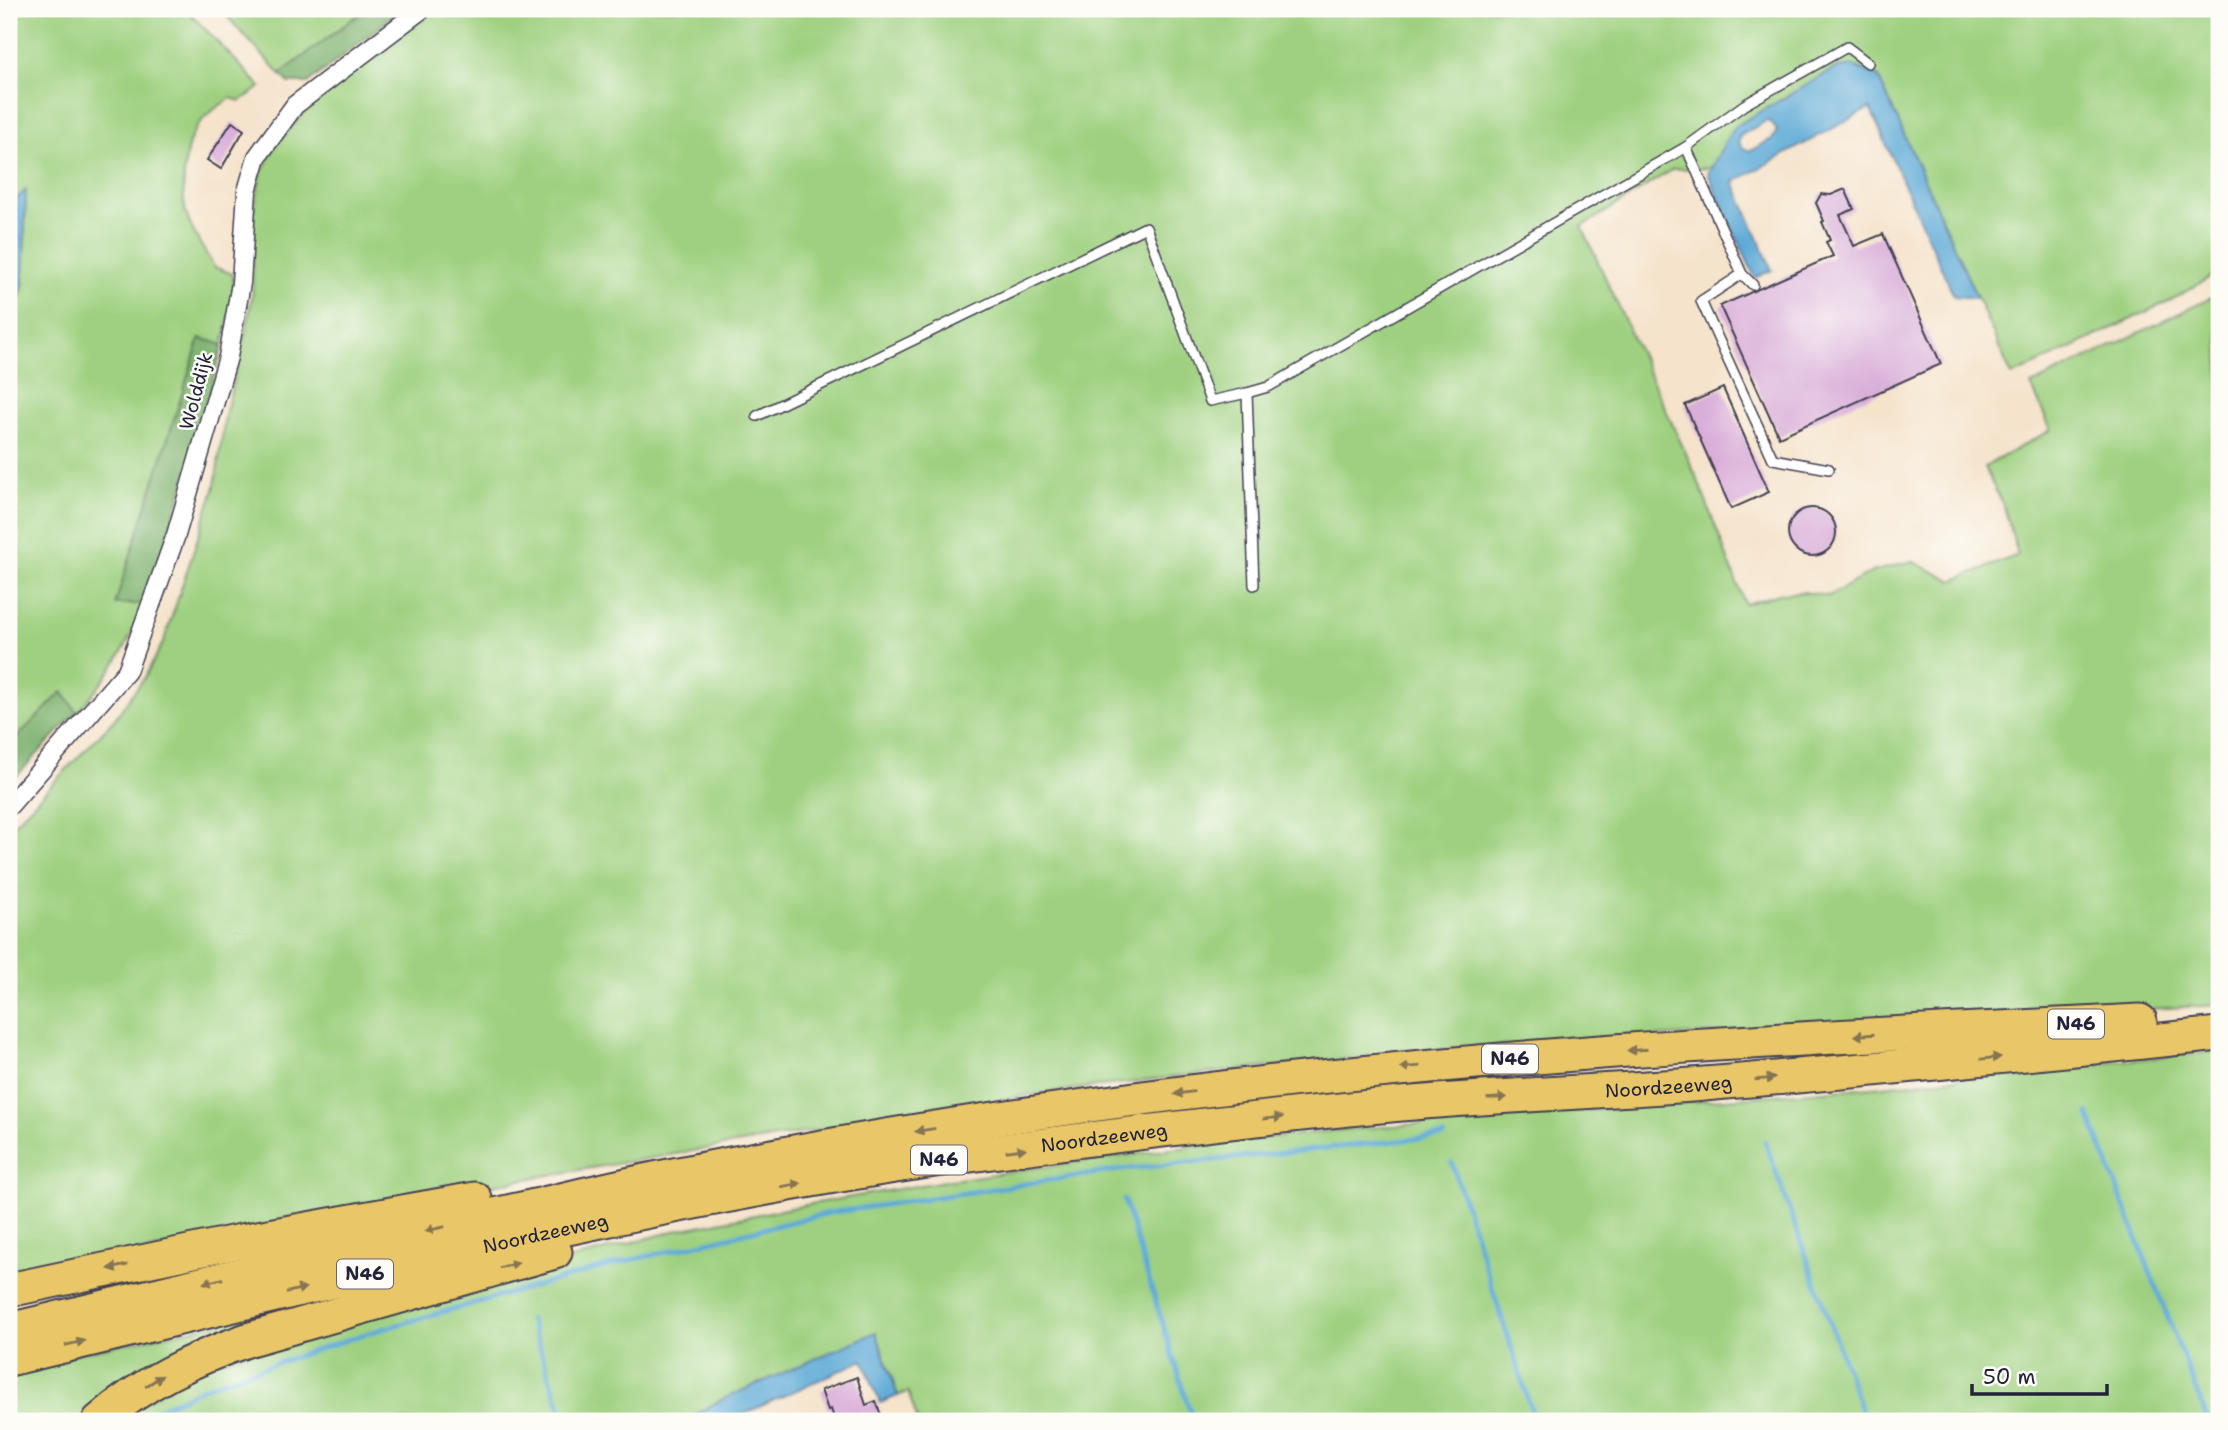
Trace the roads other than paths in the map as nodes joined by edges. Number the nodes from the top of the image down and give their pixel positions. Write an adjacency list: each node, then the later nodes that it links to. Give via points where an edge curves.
1 (422, 9): 10 (street, Wolddijk, via 295,105 257,157 247,191 241,283 228,357 176,535 127,671)
2 (1868, 63): 3 (lane, via 1847,47 1744,105)
3 (1686, 147): 4 (lane); 6 (lane, via 1268,387)
4 (1742, 274): 5 (lane); 8 (lane, via 1701,301 1773,459)
5 (1754, 285)
6 (1247, 393): 7 (lane, via 1210,401 1146,228); 9 (lane)
7 (757, 416)
8 (1829, 469)
9 (1254, 585)
10 (9, 806)
11 (2219, 1017): 13 (highway, Noordzeeweg / N46, one-way to 13, via 1850,1036 1290,1079 927,1130)
12 (2219, 1034): 14 (highway, Noordzeeweg / N46, one-way to 12, via 918,1163 1156,1130 1405,1104 1901,1067)
13 (668, 1176): 15 (highway, N46, one-way to 15, via 411,1209); 16 (highway, Noordzeeweg, one-way to 16)
14 (724, 1197): 17 (highway, Noordzeeweg / N46, one-way to 14, via 467,1251); 18 (highway, N46, one-way to 14, via 162,1376 201,1356 546,1255)
15 (9, 1290)
16 (9, 1330)
17 (9, 1359)
18 (99, 1421)

